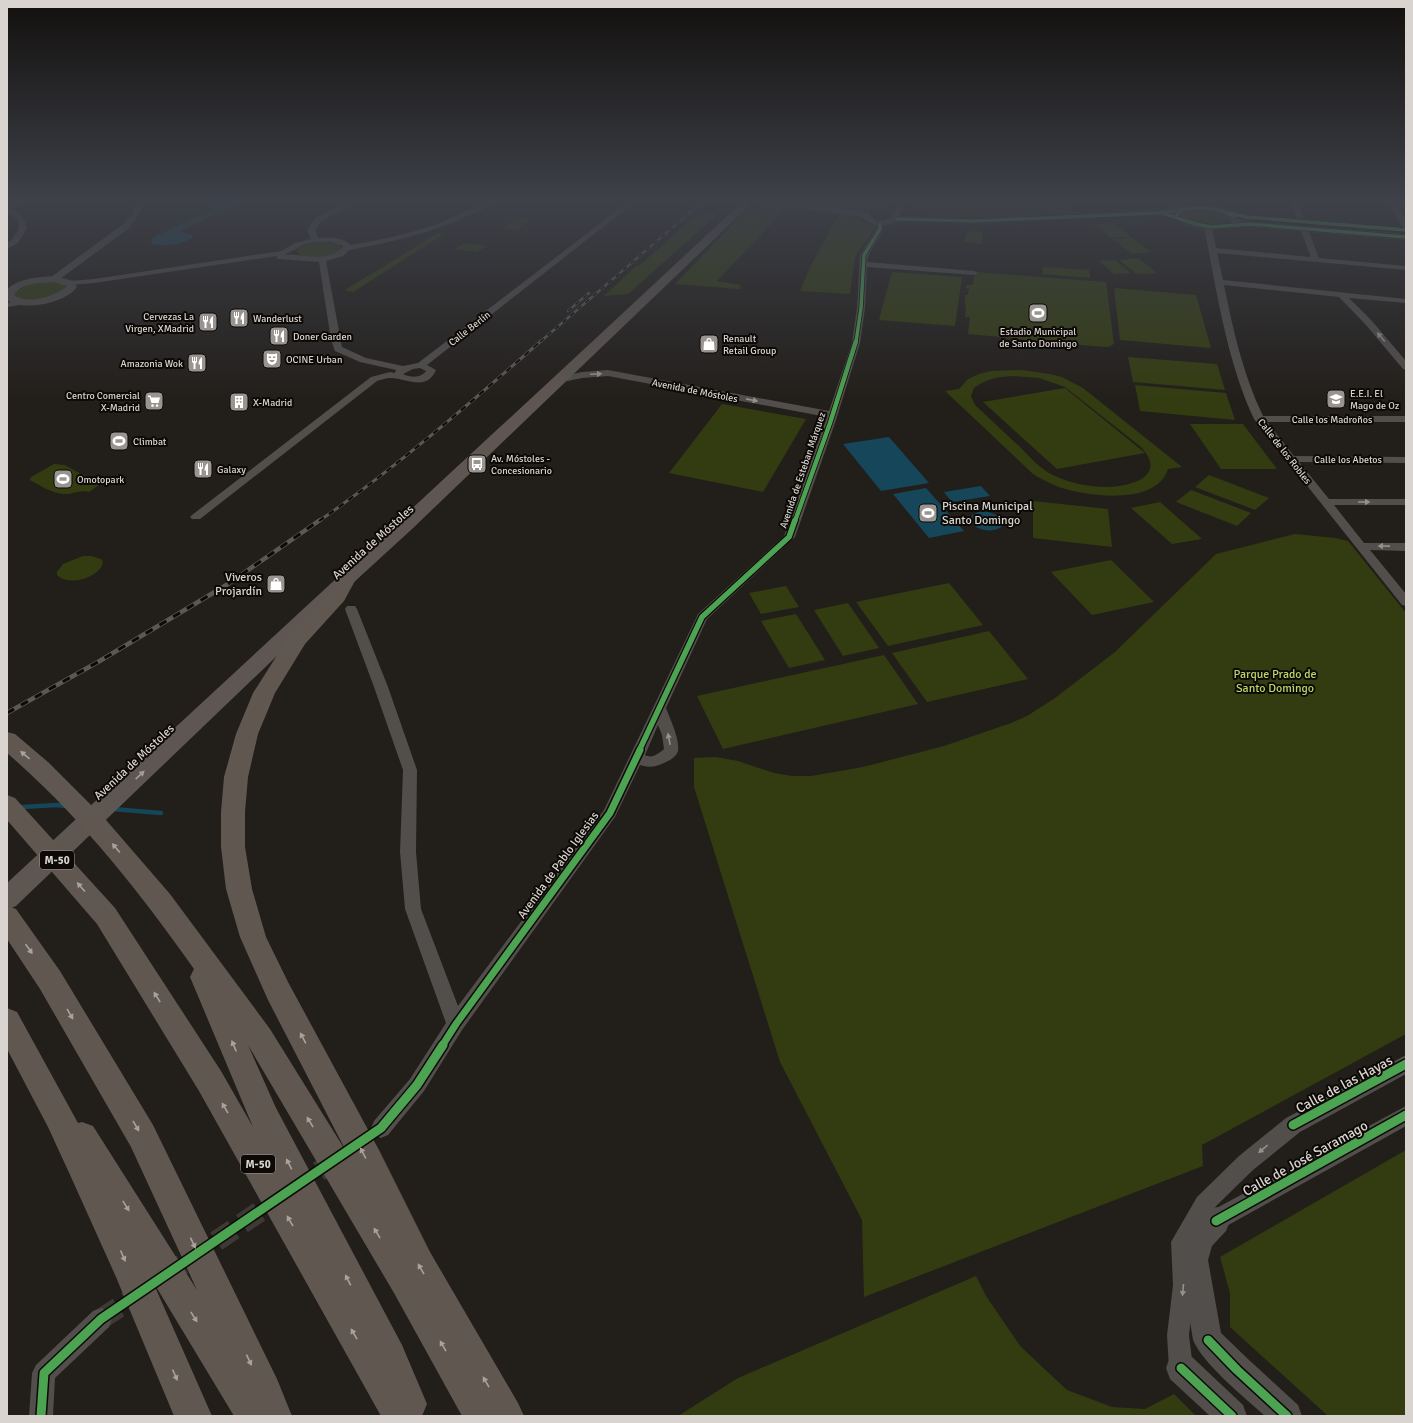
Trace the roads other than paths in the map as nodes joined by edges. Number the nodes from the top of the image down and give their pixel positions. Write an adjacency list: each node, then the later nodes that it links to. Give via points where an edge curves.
1 (68, 268): 11 (street)
2 (186, 268): 13 (street)
3 (323, 268): 17 (street, via 334,340 338,349 363,360)
4 (545, 268): 18 (street, Calle Berlín)
5 (669, 268): 40 (main road, Avenida de Móstoles, via 288,618)
6 (675, 268): 22 (main road, Avenida de Móstoles)
7 (864, 268): 23 (street, Avenida de Esteban Márquez, via 856,343)
8 (918, 268): 10 (street)
9 (1217, 268): 12 (street, Calle de los Robles)
10 (974, 273)
11 (54, 279): 13 (street); 14 (street, via 37,281)
12 (1220, 282): 15 (street); 24 (street, Calle de los Robles, via 1232,349)
13 (70, 286): 14 (street, via 58,297 22,302 15,301)
14 (9, 292)
15 (1342, 295): 16 (street); 19 (street, one-way to 15)
16 (1406, 301)
17 (385, 364): 20 (street); 21 (street, via 384,372)
18 (421, 365): 20 (street, via 410,366); 20 (street, via 429,367 429,374 416,379 404,379)
19 (1406, 367)
20 (401, 373): 21 (street)
21 (374, 379): 30 (street)
22 (558, 380): 23 (street, Avenida de Móstoles, one-way to 23, via 582,374 608,373); 33 (main road, Avenida de Móstoles, via 406,526)
23 (832, 415): 36 (street, Avenida de Esteban Márquez, via 789,537 702,617)
24 (1259, 419): 25 (street, Calle los Madroños); 26 (street, Calle de los Robles)
25 (1406, 419)
26 (1291, 459): 27 (street, Calle los Abetos); 28 (street, Calle de los Robles)
27 (1406, 460)
28 (1325, 502): 29 (street, one-way to 29); 31 (street, Calle de los Robles)
29 (1406, 502)
30 (196, 517)
31 (1361, 546): 32 (street, one-way to 31); 34 (street, Calle de los Robles)
32 (1406, 547)
33 (346, 579): 40 (main road, Avenida de Móstoles, one-way to 33); 61 (highway, one-way to 33, via 418,1264 368,1161 278,991 253,937 239,889 233,847 233,812 236,778 246,734 264,693 297,640 336,597)
34 (1406, 601)
35 (351, 609): 46 (street, via 410,770 408,852 413,909)
36 (659, 708): 38 (street, Avenida de Pablo Iglesias); 38 (street, one-way to 36, via 645,762 655,762 671,751)
37 (7, 740): 43 (highway, one-way to 37, via 98,827 40,768)
38 (636, 757): 46 (street, Avenida de Pablo Iglesias, via 610,813)
39 (7, 804): 58 (highway, M-50, one-way to 39, via 210,1081 106,916)
40 (94, 808): 41 (main road, Avenida de Móstoles); 42 (main road, Avenida de Móstoles)
41 (7, 880)
42 (7, 899)
43 (161, 902): 59 (highway, one-way to 43, via 389,1358 265,1118 206,979); 60 (highway, one-way to 43, via 406,1281 260,1038)
44 (7, 917): 57 (highway, one-way to 57, via 50,980 142,1136)
45 (7, 1021): 47 (highway)
46 (456, 1024): 50 (street, Avenida de Pablo Iglesias, via 416,1085)
47 (28, 1056): 55 (highway, one-way to 55, via 92,1183); 56 (highway, one-way to 56, via 102,1167)
48 (1406, 1064): 53 (street, Calle de las Hayas, one-way to 53, via 1293,1125 1246,1163 1204,1204 1182,1242 1184,1285 1178,1335)
49 (1406, 1115): 51 (street, Calle de José Saramago)
50 (382, 1128)
51 (1216, 1221): 63 (street, via 1200,1238 1194,1260 1208,1340)
52 (102, 1319): 54 (street, via 44,1373)
53 (1181, 1368): 62 (street)
54 (40, 1416)
55 (193, 1416)
56 (255, 1416)
57 (273, 1416)
58 (402, 1416)
59 (413, 1416)
60 (483, 1416)
61 (505, 1416)
62 (1232, 1416)
63 (1287, 1416)

